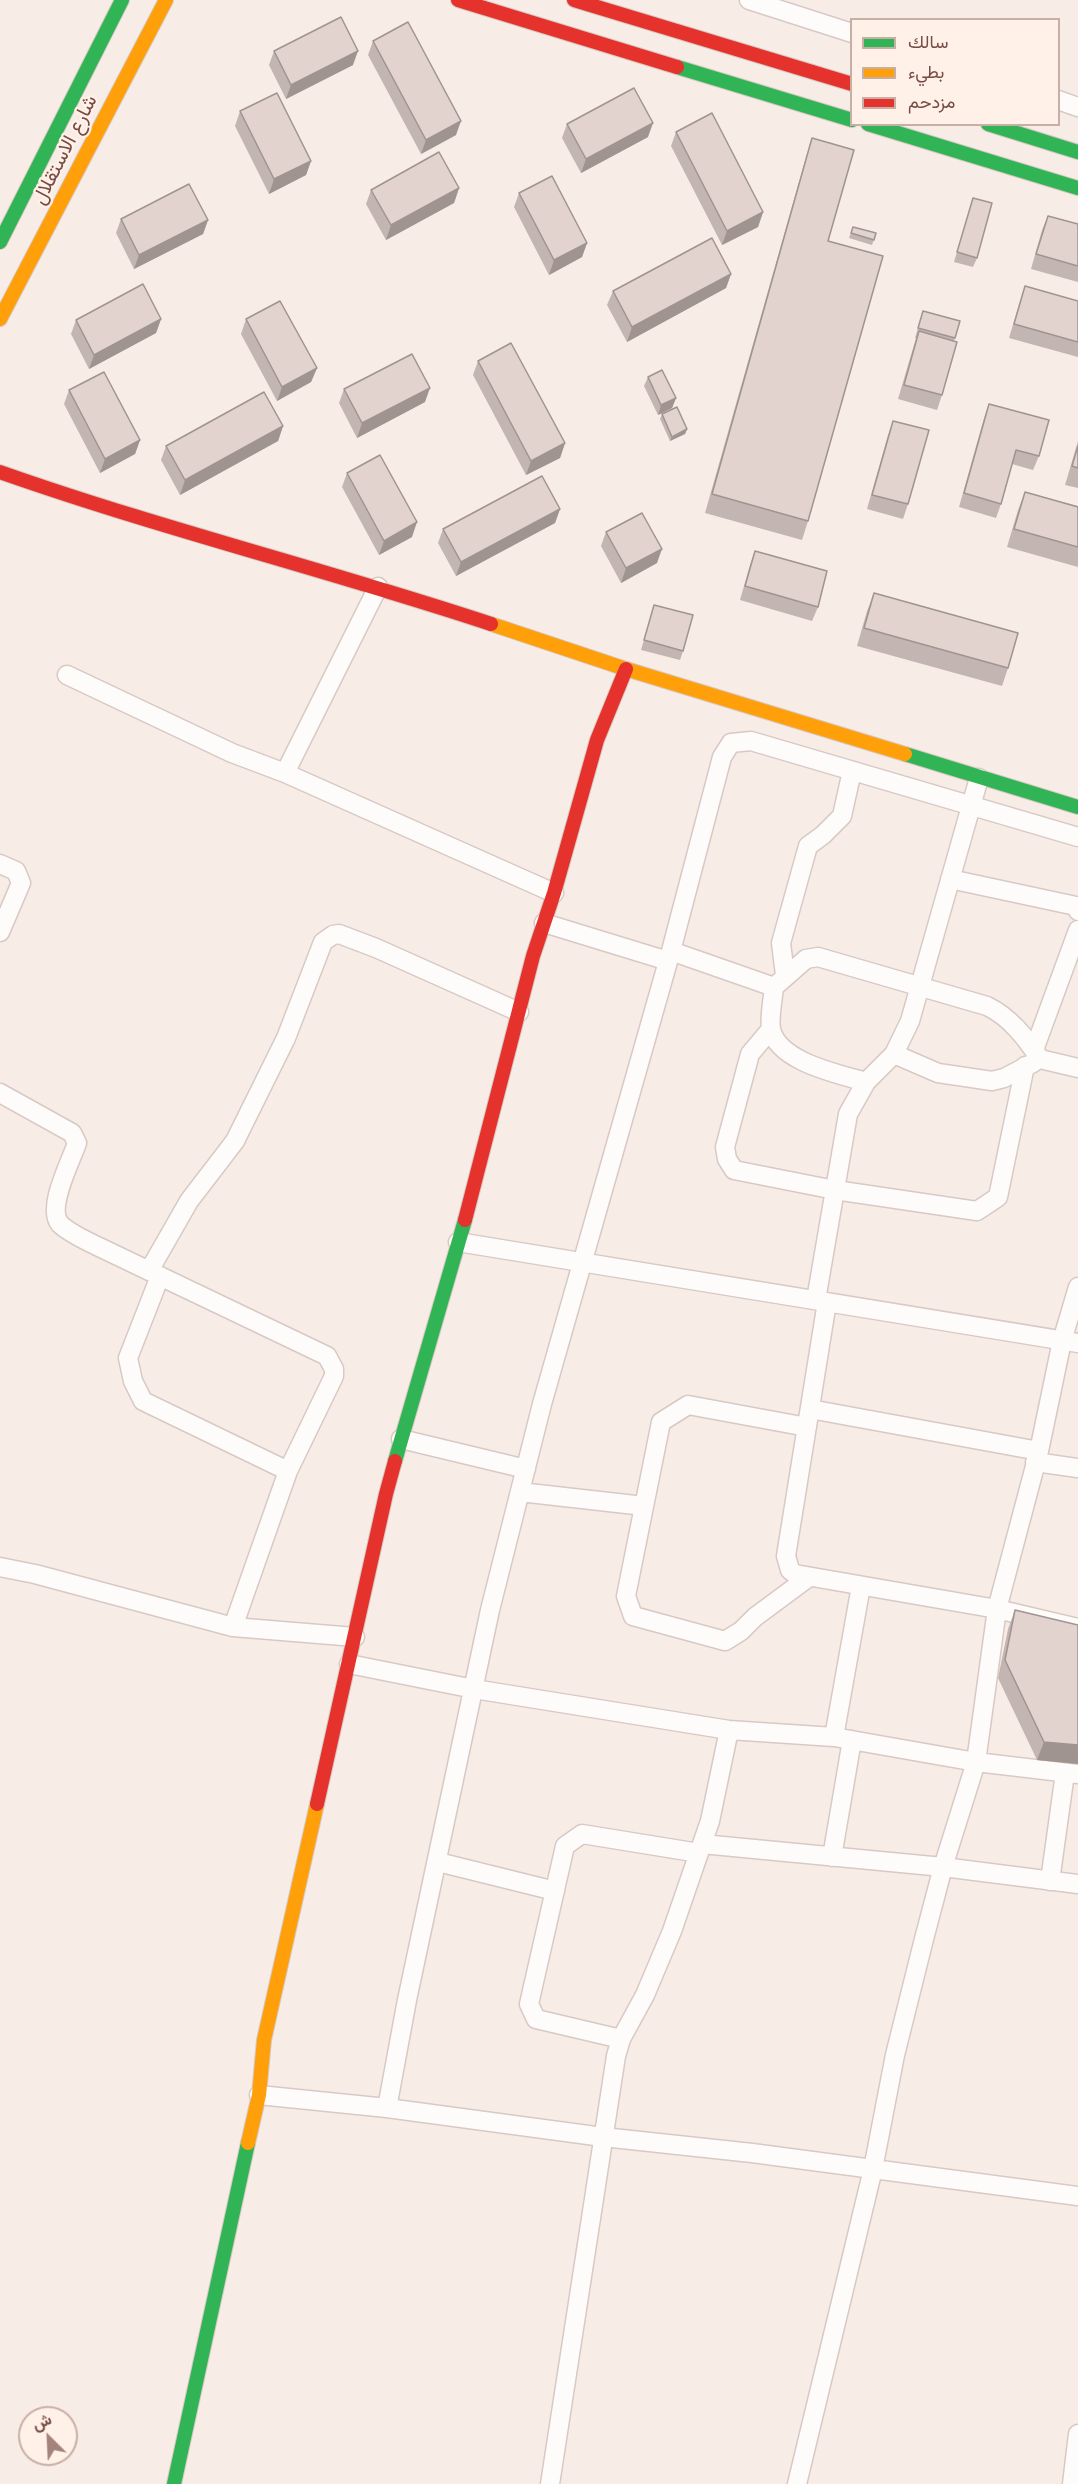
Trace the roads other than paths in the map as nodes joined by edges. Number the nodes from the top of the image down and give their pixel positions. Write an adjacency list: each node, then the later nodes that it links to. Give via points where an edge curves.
1 (122, 0): 15 (street, شارع الاستقلال)
2 (166, 0): 16 (street, شارع الاستقلال)
3 (458, 0): 10 (street)
4 (574, 0): 7 (street)
5 (749, 0): 6 (street)
6 (850, 32)
7 (850, 83)
8 (1060, 100): 9 (street)
9 (1078, 107)
10 (850, 119)
11 (875, 126): 14 (street)
12 (994, 126): 13 (street)
13 (1078, 152)
14 (1078, 188)
15 (0, 242)
16 (0, 319)
17 (0, 472): 18 (street, via 224,544)
18 (378, 587): 19 (street); 22 (street)
19 (626, 669): 23 (street); 29 (street, via 597,740)
20 (67, 675): 22 (street, via 232,753)
21 (852, 771): 24 (street); 34 (street, via 751,741 731,743 722,757); 35 (street, via 842,816 808,846 781,943)
22 (285, 773): 29 (street)
23 (979, 778): 24 (street); 25 (street)
24 (972, 804): 26 (street); 28 (street)
25 (1078, 807)
26 (1078, 837)
27 (0, 864): 33 (street, via 16,872 21,883)
28 (950, 879): 30 (street, via 1076,906); 36 (street)
29 (554, 892): 31 (street)
30 (1078, 911)
31 (544, 923): 34 (street); 37 (street)
32 (1078, 930): 40 (street)
33 (0, 932)
34 (669, 956): 35 (street); 46 (street)
35 (780, 981): 36 (street, via 806,959 818,957); 38 (street)
36 (920, 988): 39 (street); 40 (street, via 998,1011 1027,1040)
37 (519, 1012): 45 (street); 47 (street, via 376,948 339,934 328,938 323,942 286,1038 235,1141 189,1201)
38 (771, 1029): 42 (street, via 780,1047 806,1063); 44 (street, via 750,1054 725,1147 727,1159 734,1170)
39 (894, 1054): 40 (street, via 938,1073 992,1081 1004,1078); 42 (street)
40 (1033, 1058): 41 (street); 44 (street, via 998,1197 977,1211)
41 (1078, 1068)
42 (866, 1082): 44 (street, via 848,1114)
43 (0, 1093): 47 (street, via 76,1138 56,1199 56,1218 61,1225)
44 (835, 1190): 49 (street)
45 (458, 1242): 46 (street); 52 (street)
46 (583, 1262): 49 (street); 55 (street)
47 (154, 1274): 56 (street, via 128,1358 142,1401); 56 (street, via 327,1356 332,1363 334,1376)
48 (1078, 1287): 50 (street)
49 (822, 1301): 50 (street); 51 (street)
50 (1070, 1342): 53 (street)
51 (809, 1418): 53 (street); 58 (street, via 688,1405 661,1422); 60 (street, via 786,1556 790,1570)
52 (401, 1439): 55 (street); 65 (street)
53 (1037, 1456): 54 (street); 62 (street)
54 (1078, 1468)
55 (526, 1469): 57 (street)
56 (288, 1471): 63 (street)
57 (520, 1492): 58 (street); 67 (street)
58 (644, 1506): 60 (street, via 626,1596 633,1616 725,1641)
59 (0, 1567): 63 (street)
60 (810, 1577): 61 (street)
61 (861, 1586): 62 (street); 69 (street)
62 (998, 1609): 64 (street); 70 (street)
63 (233, 1627): 65 (street)
64 (1078, 1628)
65 (354, 1637): 66 (street)
66 (349, 1664): 67 (street); 80 (street, via 269,2012)
67 (474, 1689): 68 (street); 74 (street)
68 (729, 1730): 69 (street); 72 (street, via 710,1821)
69 (843, 1739): 70 (street); 73 (street)
70 (976, 1762): 71 (street); 75 (street)
71 (1071, 1773): 76 (street)
72 (700, 1849): 73 (street); 78 (street, via 582,1834 565,1846); 79 (street, via 672,1931)
73 (832, 1857): 75 (street)
74 (438, 1862): 78 (street); 81 (street)
75 (943, 1867): 76 (street); 83 (street, via 895,2055)
76 (1050, 1881): 77 (street)
77 (1078, 1884)
78 (555, 1891): 79 (street, via 529,2004 536,2019)
79 (621, 2039): 82 (street)
80 (259, 2095): 81 (street); 86 (street)
81 (387, 2108): 82 (street)
82 (603, 2138): 83 (street); 87 (street)
83 (873, 2169): 84 (street); 88 (street)
84 (1078, 2196)
85 (1078, 2434): 89 (street)
86 (174, 2484)
87 (550, 2484)
88 (797, 2484)
89 (1072, 2484)

